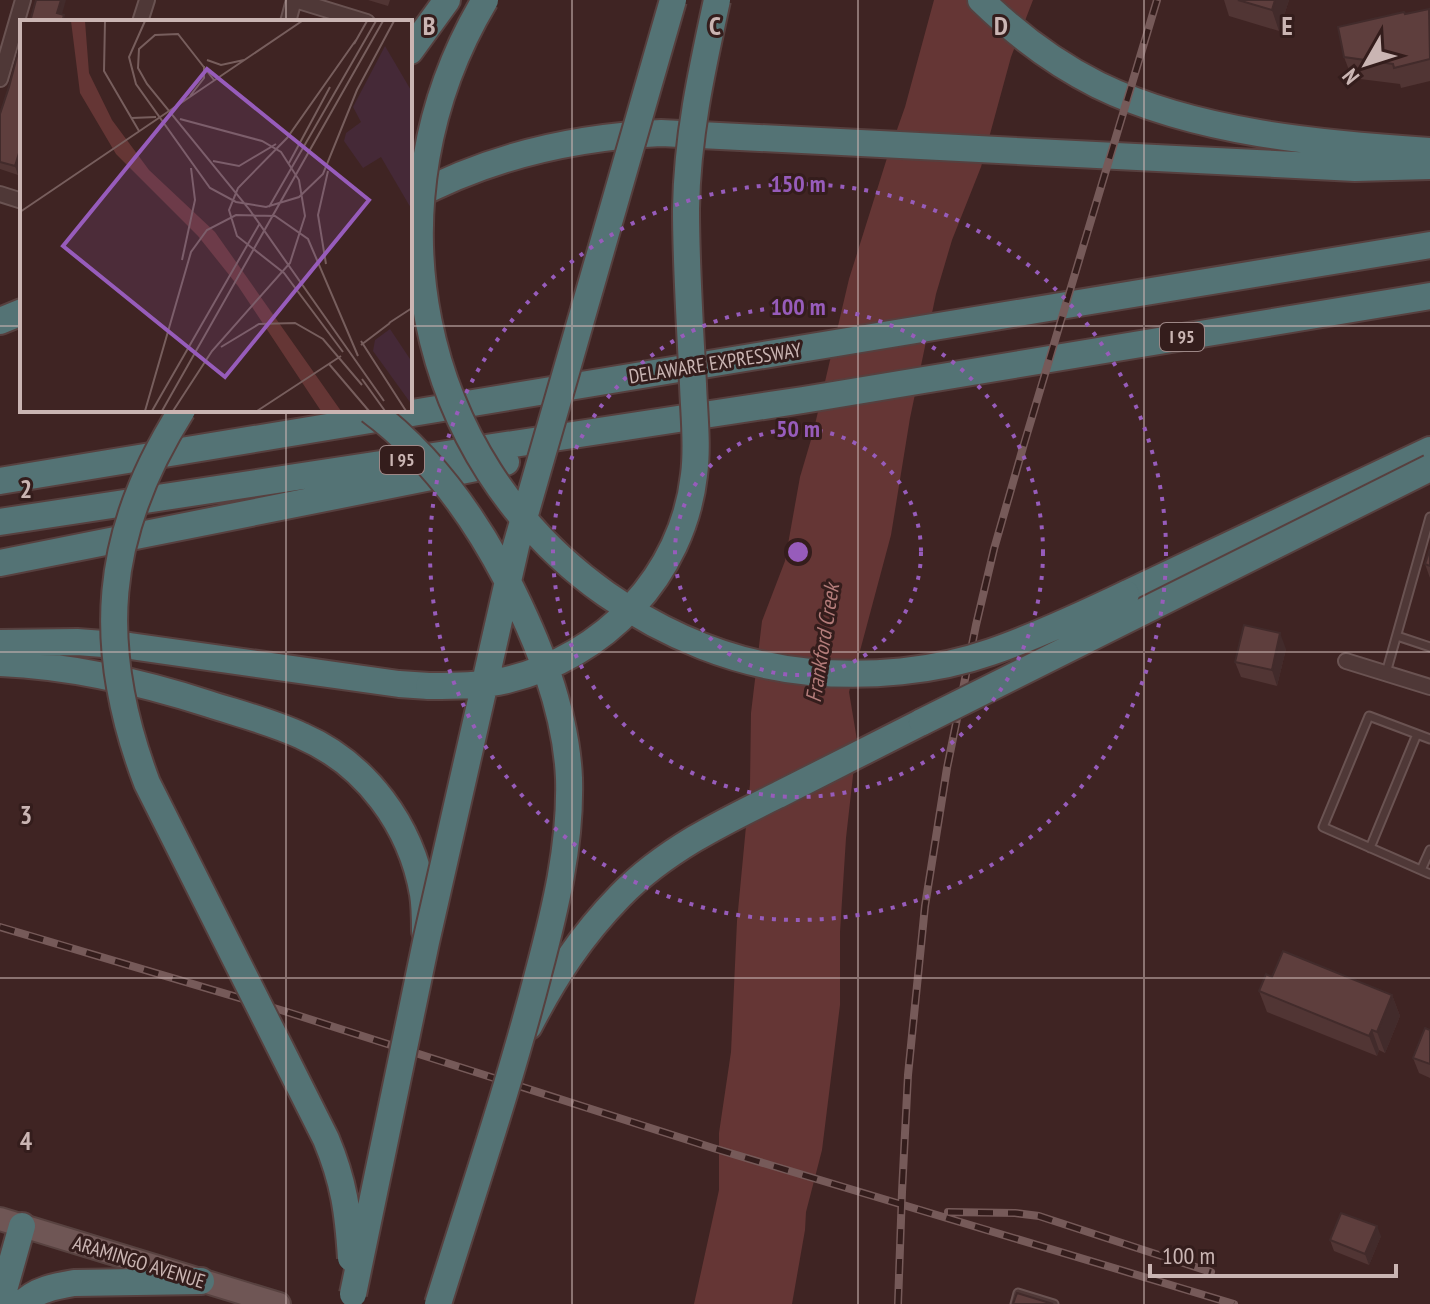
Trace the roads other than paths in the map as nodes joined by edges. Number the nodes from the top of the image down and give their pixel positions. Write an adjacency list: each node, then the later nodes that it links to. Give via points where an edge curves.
1 (23, 0): 13 (street)
2 (147, 0): 9 (street)
3 (294, 0): 10 (street); 11 (street)
4 (447, 0): 12 (highway)
5 (485, 0): 28 (highway, bridge, via 449,72 423,180 419,251 437,355 462,423 517,511 594,585 671,633 746,660 812,672 881,673 954,663 1060,625)
6 (673, 0): 47 (highway, bridge, via 516,546)
7 (717, 0): 35 (highway, bridge, via 691,127 688,168 696,438 691,499 671,553 621,619 555,663 483,684 399,684 130,646)
8 (981, 0): 14 (highway, via 1037,49 1133,100 1203,121 1309,140)
9 (141, 20)
10 (289, 20)
11 (360, 20)
12 (412, 48)
13 (0, 79)
14 (1430, 151)
15 (1430, 166): 17 (highway, via 1355,168 661,133 582,140 508,158)
16 (0, 194): 18 (street)
17 (412, 198)
18 (20, 200)
19 (1430, 245): 30 (highway, DELAWARE EXPRESSWAY / I 95)
20 (1430, 296): 25 (highway, I 95)
21 (20, 313): 22 (highway)
22 (0, 321)
23 (20, 333): 24 (highway)
24 (0, 338)
25 (803, 400): 32 (highway, I 95); 33 (highway)
26 (181, 412): 51 (highway, bridge, via 142,485 120,556 113,616 122,697 152,792 339,1170 346,1199)
27 (372, 412): 48 (highway, bridge, via 437,473 489,546 534,638 563,733 569,776 563,864)
28 (1430, 450)
29 (1430, 468): 48 (highway, bridge, via 685,844 622,893 572,951)
30 (0, 481)
31 (1430, 517): 34 (lane)
32 (0, 522)
33 (0, 563)
34 (1397, 636): 36 (lane); 39 (lane)
35 (0, 643)
36 (1430, 647)
37 (1346, 661): 39 (street)
38 (0, 663): 47 (highway, bridge, via 69,669 159,688 278,726 336,756 366,781 398,823 423,895)
39 (1386, 673): 40 (street)
40 (1430, 687)
41 (1417, 734): 42 (lane); 43 (lane); 43 (lane, via 1369,716 1323,827)
42 (1430, 739)
43 (1370, 848): 45 (lane)
44 (1430, 850): 45 (lane)
45 (1421, 870): 46 (lane)
46 (1430, 874)
47 (426, 942): 51 (highway, bridge)
48 (520, 1043): 55 (highway, bridge)
49 (11, 1223): 50 (main road, ARAMINGO AVENUE); 52 (highway)
50 (201, 1281): 53 (highway, via 74,1283 55,1286); 54 (main road, ARAMINGO AVENUE)
51 (352, 1299)
52 (0, 1304)
53 (22, 1304)
54 (279, 1304)
55 (438, 1304)
56 (1015, 1304): 57 (lane, via 1018,1293)
57 (1054, 1304)

